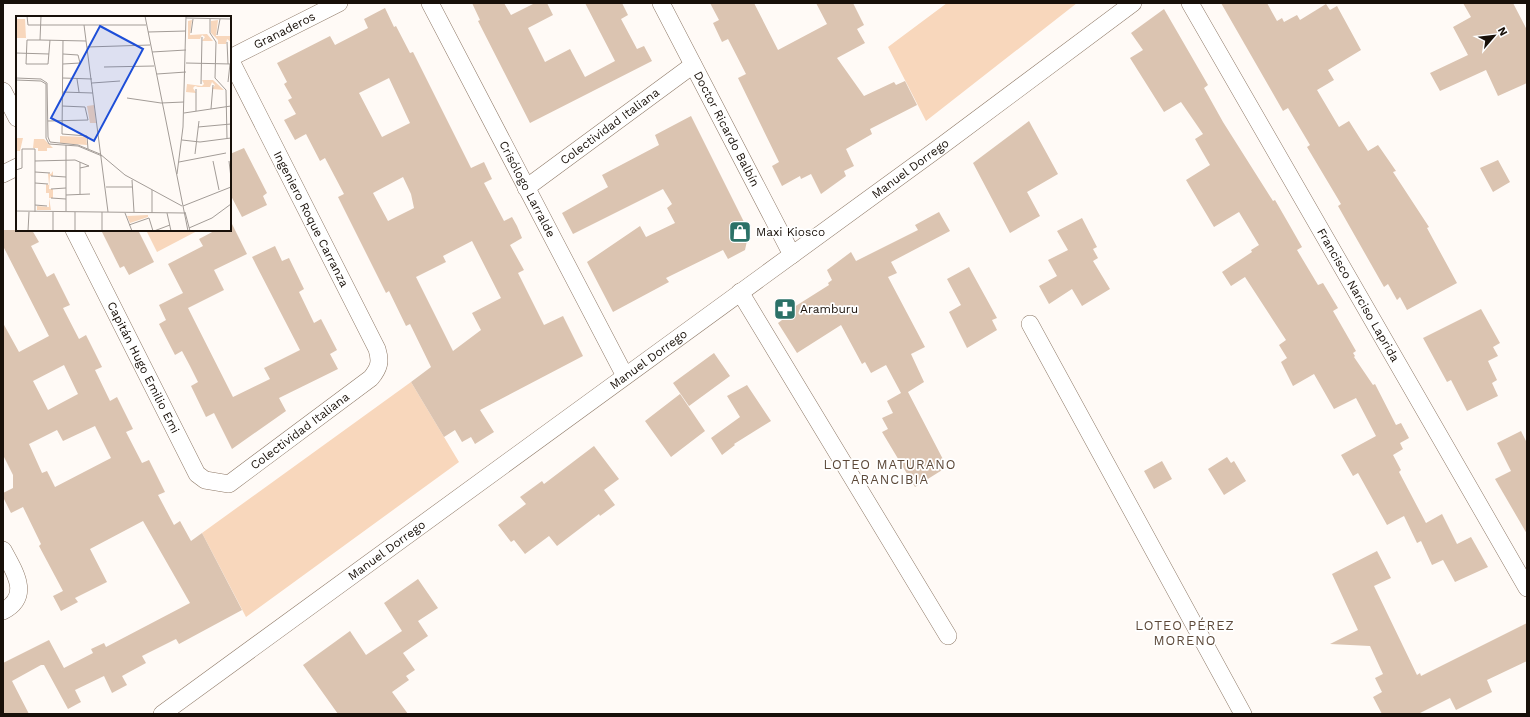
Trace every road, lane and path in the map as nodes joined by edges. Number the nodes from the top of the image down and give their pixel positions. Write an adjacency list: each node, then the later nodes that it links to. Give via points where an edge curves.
1 (339, 3): 6 (street, Granaderos)
2 (430, 3): 13 (street, Crisólogo Larralde)
3 (661, 3): 8 (street, Doctor Ricardo Balbín)
4 (1134, 3): 15 (street, Manuel Dorrego)
5 (1190, 3): 22 (street, Francisco Narciso Laprida)
6 (231, 58)
7 (231, 61): 19 (street, Ingeniero Roque Carranza, via 377,349 379,366)
8 (693, 65): 13 (street, Colectividad Italiana); 15 (street, Doctor Ricardo Balbín)
9 (3, 91): 10 (street)
10 (16, 116)
11 (16, 168): 12 (street)
12 (3, 174)
13 (526, 188): 18 (street, Crisólogo Larralde)
14 (75, 231): 20 (street, Capitán Hugo Emilio Emi, via 197,474 205,480)
15 (792, 255): 16 (street, Manuel Dorrego)
16 (740, 292): 18 (street, Manuel Dorrego); 24 (street)
17 (1030, 324): 26 (street)
18 (625, 376): 25 (street, Manuel Dorrego)
19 (371, 378): 20 (street, Colectividad Italiana)
20 (229, 484)
21 (3, 550): 23 (street, via 16,576 19,589 17,600)
22 (1527, 588)
23 (3, 611)
24 (948, 636)
25 (162, 714)
26 (1243, 714)

